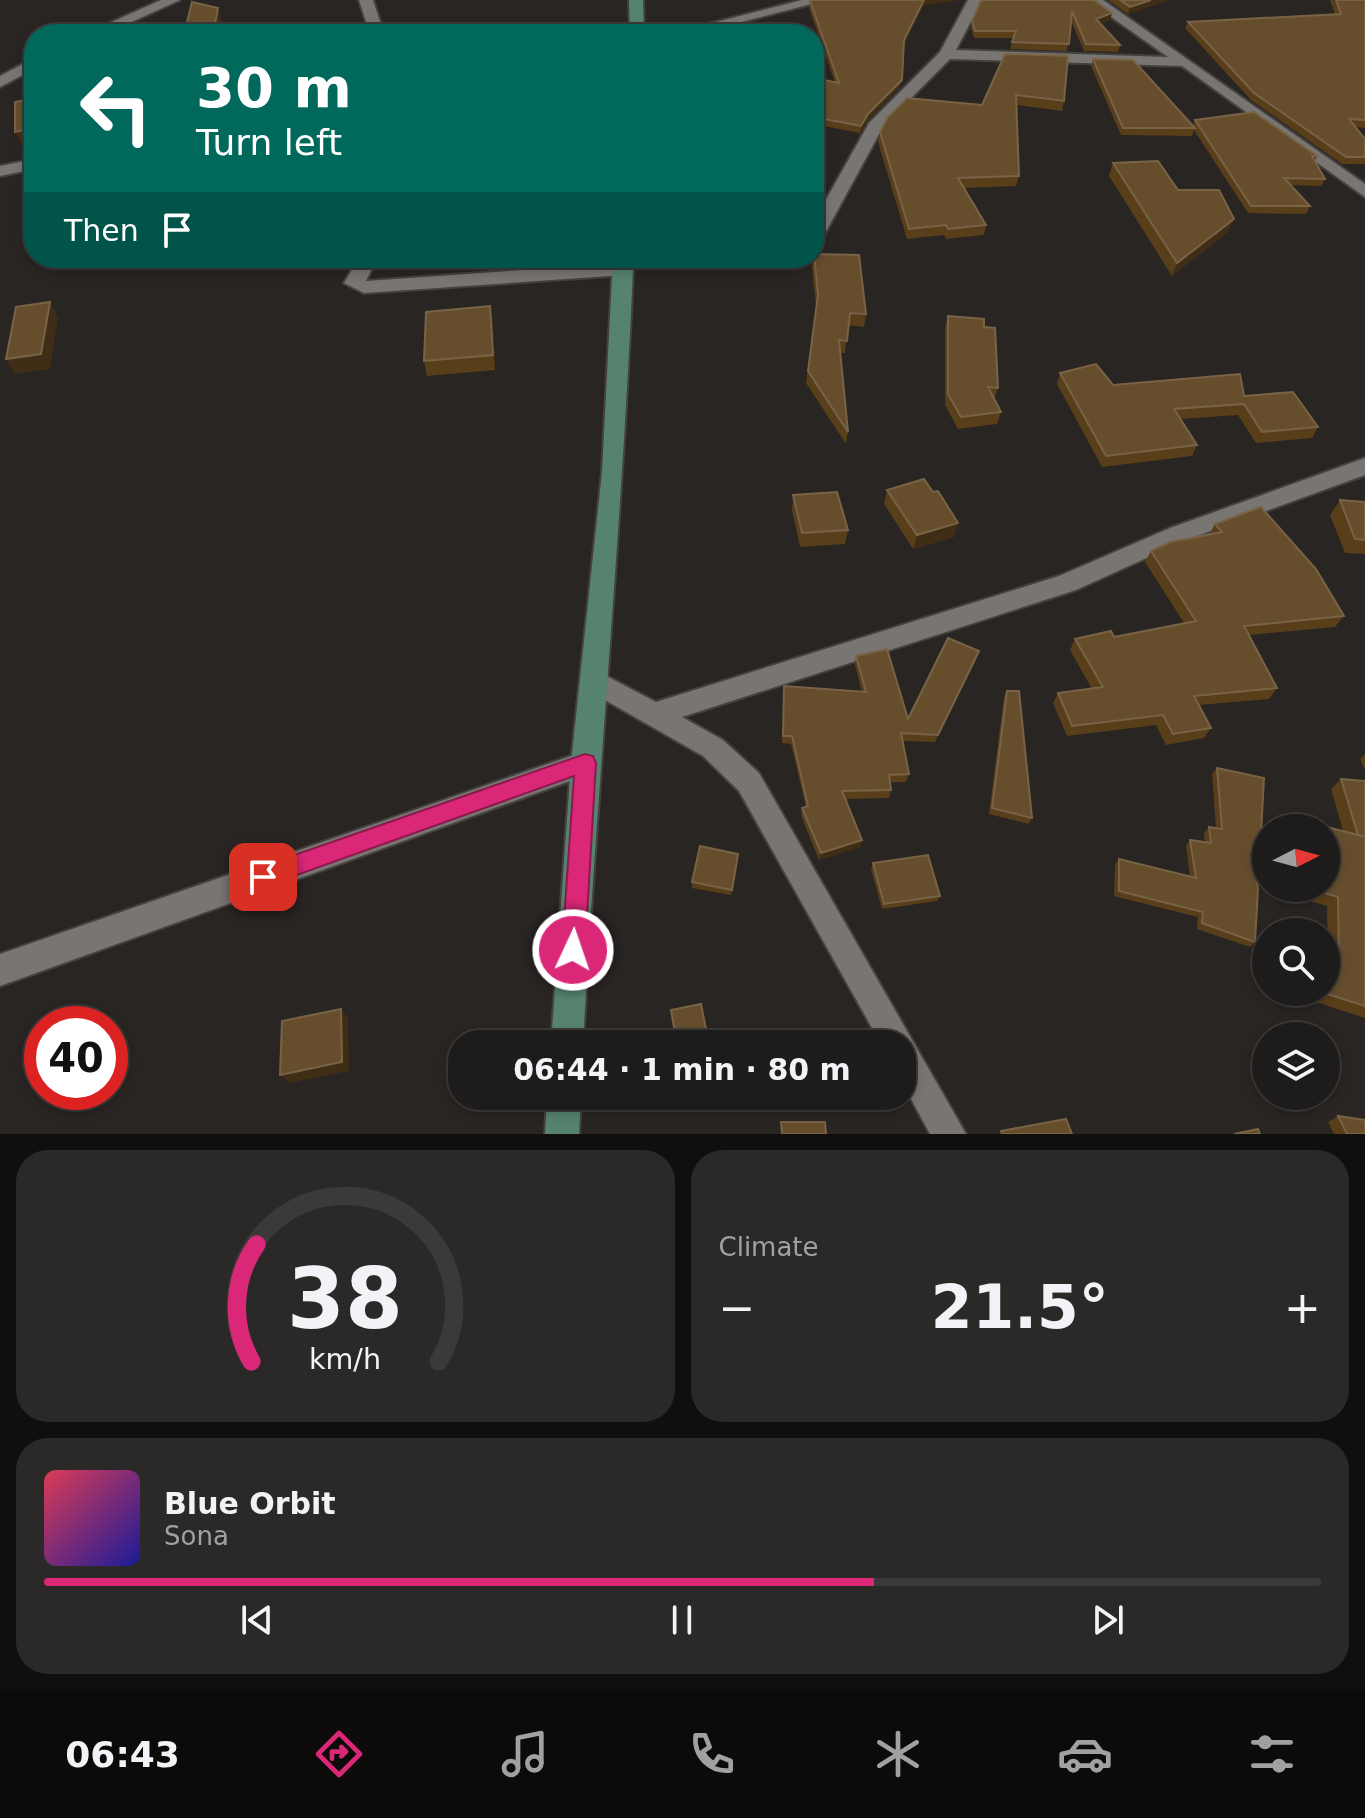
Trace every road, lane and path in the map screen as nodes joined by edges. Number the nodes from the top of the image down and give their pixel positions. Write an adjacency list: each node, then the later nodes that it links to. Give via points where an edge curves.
1 (173, 0): 7 (street)
2 (366, 0): 8 (street)
3 (636, 0): 9 (street)
4 (820, 0): 10 (street)
5 (975, 0): 11 (street)
6 (1094, 0): 12 (street)
7 (116, 24)
8 (374, 24)
9 (637, 24)
10 (718, 24)
11 (946, 54): 12 (street); 18 (street, via 877,123)
12 (1186, 62): 17 (street)
13 (24, 69): 14 (street)
14 (0, 82)
15 (24, 166): 16 (street)
16 (0, 171)
17 (1365, 192)
18 (824, 219)
19 (362, 268): 20 (street, via 354,283 364,287)
20 (578, 268)
21 (623, 268): 23 (street, via 613,472)
22 (1365, 466): 24 (street, via 1178,534 1067,583)
23 (593, 680): 24 (street); 25 (street)
24 (655, 714): 28 (street, via 713,748 749,782)
25 (585, 763): 26 (street); 27 (street)
26 (0, 970)
27 (568, 1030)
28 (892, 1030)
29 (916, 1074): 32 (street)
30 (563, 1110): 31 (street)
31 (562, 1134)
32 (949, 1134)

